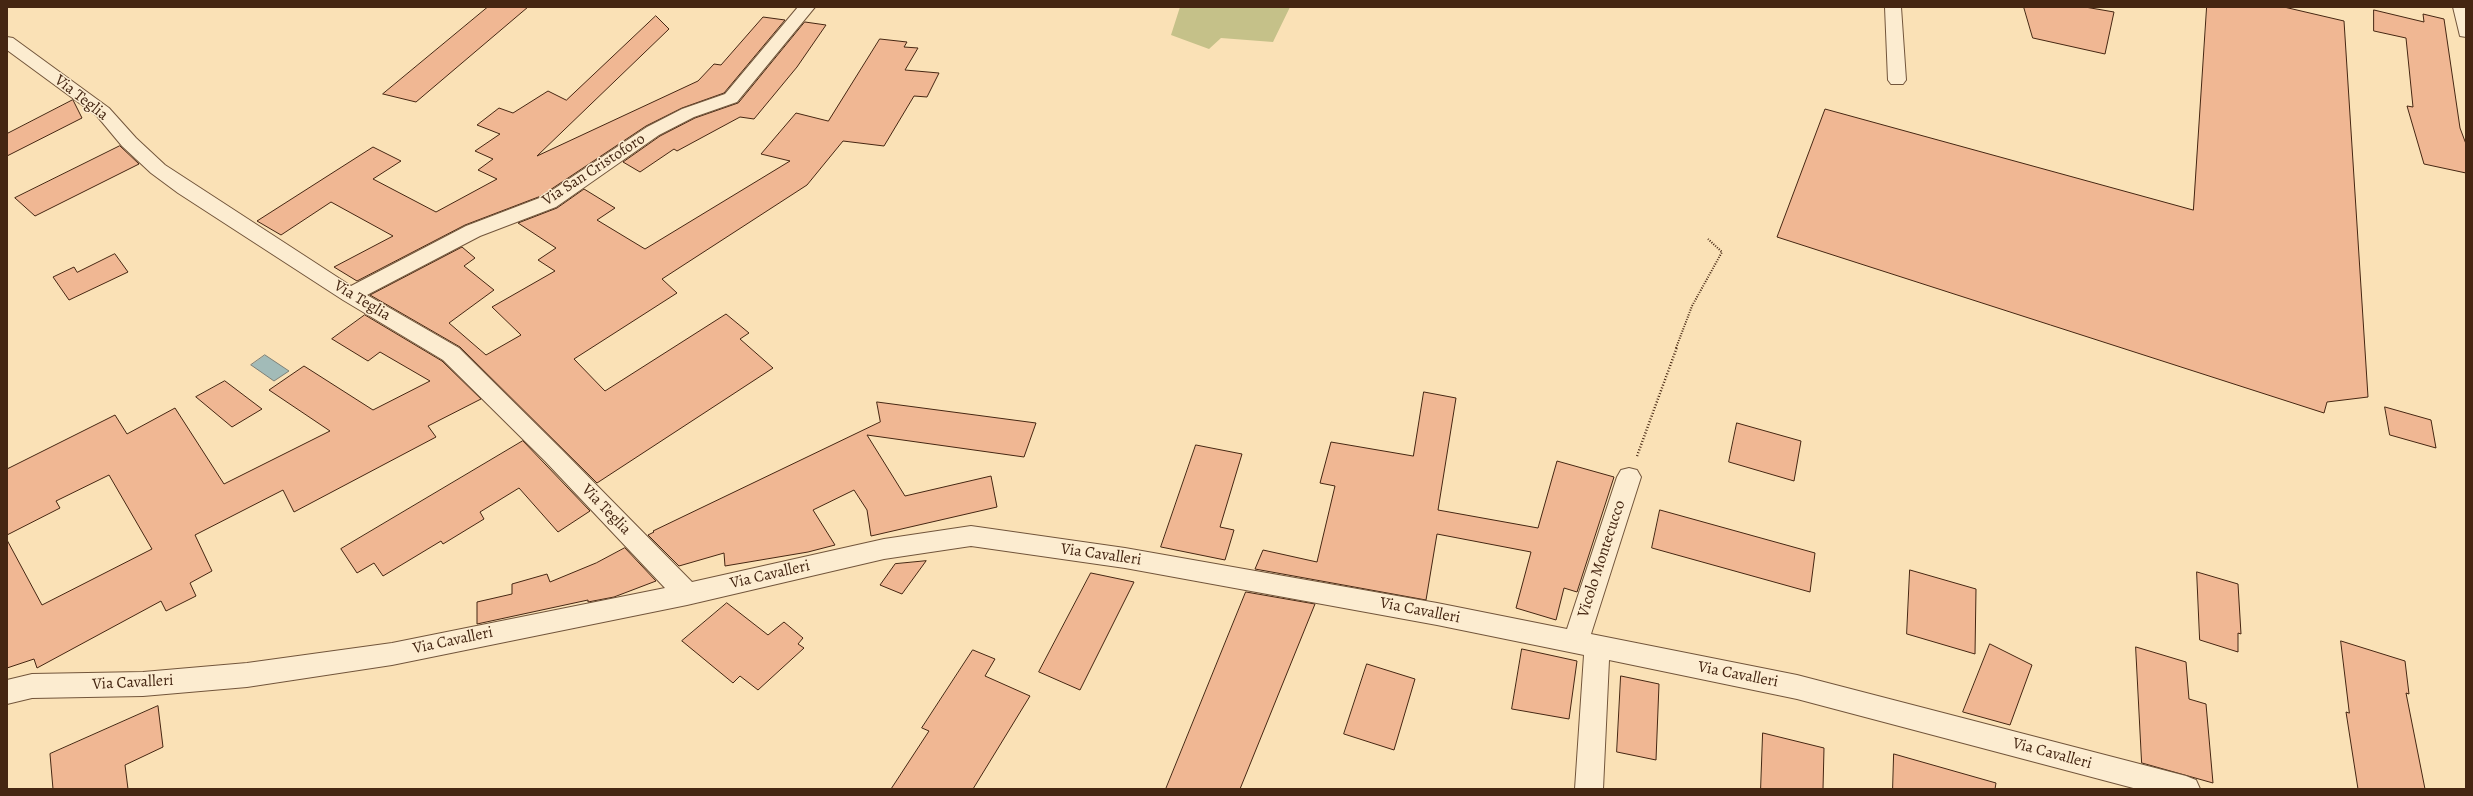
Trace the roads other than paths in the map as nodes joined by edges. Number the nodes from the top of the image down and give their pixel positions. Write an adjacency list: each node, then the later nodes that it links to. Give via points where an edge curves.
1 (807, 7): 7 (street, Via San Cristoforo, via 731,98 688,113 652,132 549,202 473,231)
2 (1893, 7): 6 (street)
3 (2461, 7): 4 (street)
4 (2466, 32)
5 (7, 42): 7 (street, Via Teglia, via 103,112 129,142 158,169)
6 (1897, 80)
7 (350, 295): 9 (street, Via Teglia, via 450,354 553,455)
8 (1629, 477): 10 (street, Vicolo Montecucco)
9 (687, 594): 10 (street, Via Cavalleri, via 884,549 971,536 1125,558 1437,614); 11 (street, Via Cavalleri, via 392,654 247,675 143,684 32,686)
10 (1586, 644): 12 (street, Vicolo Montecucco); 13 (street, Via Cavalleri, via 1797,687)
11 (7, 692)
12 (1589, 789)
13 (2186, 789)

